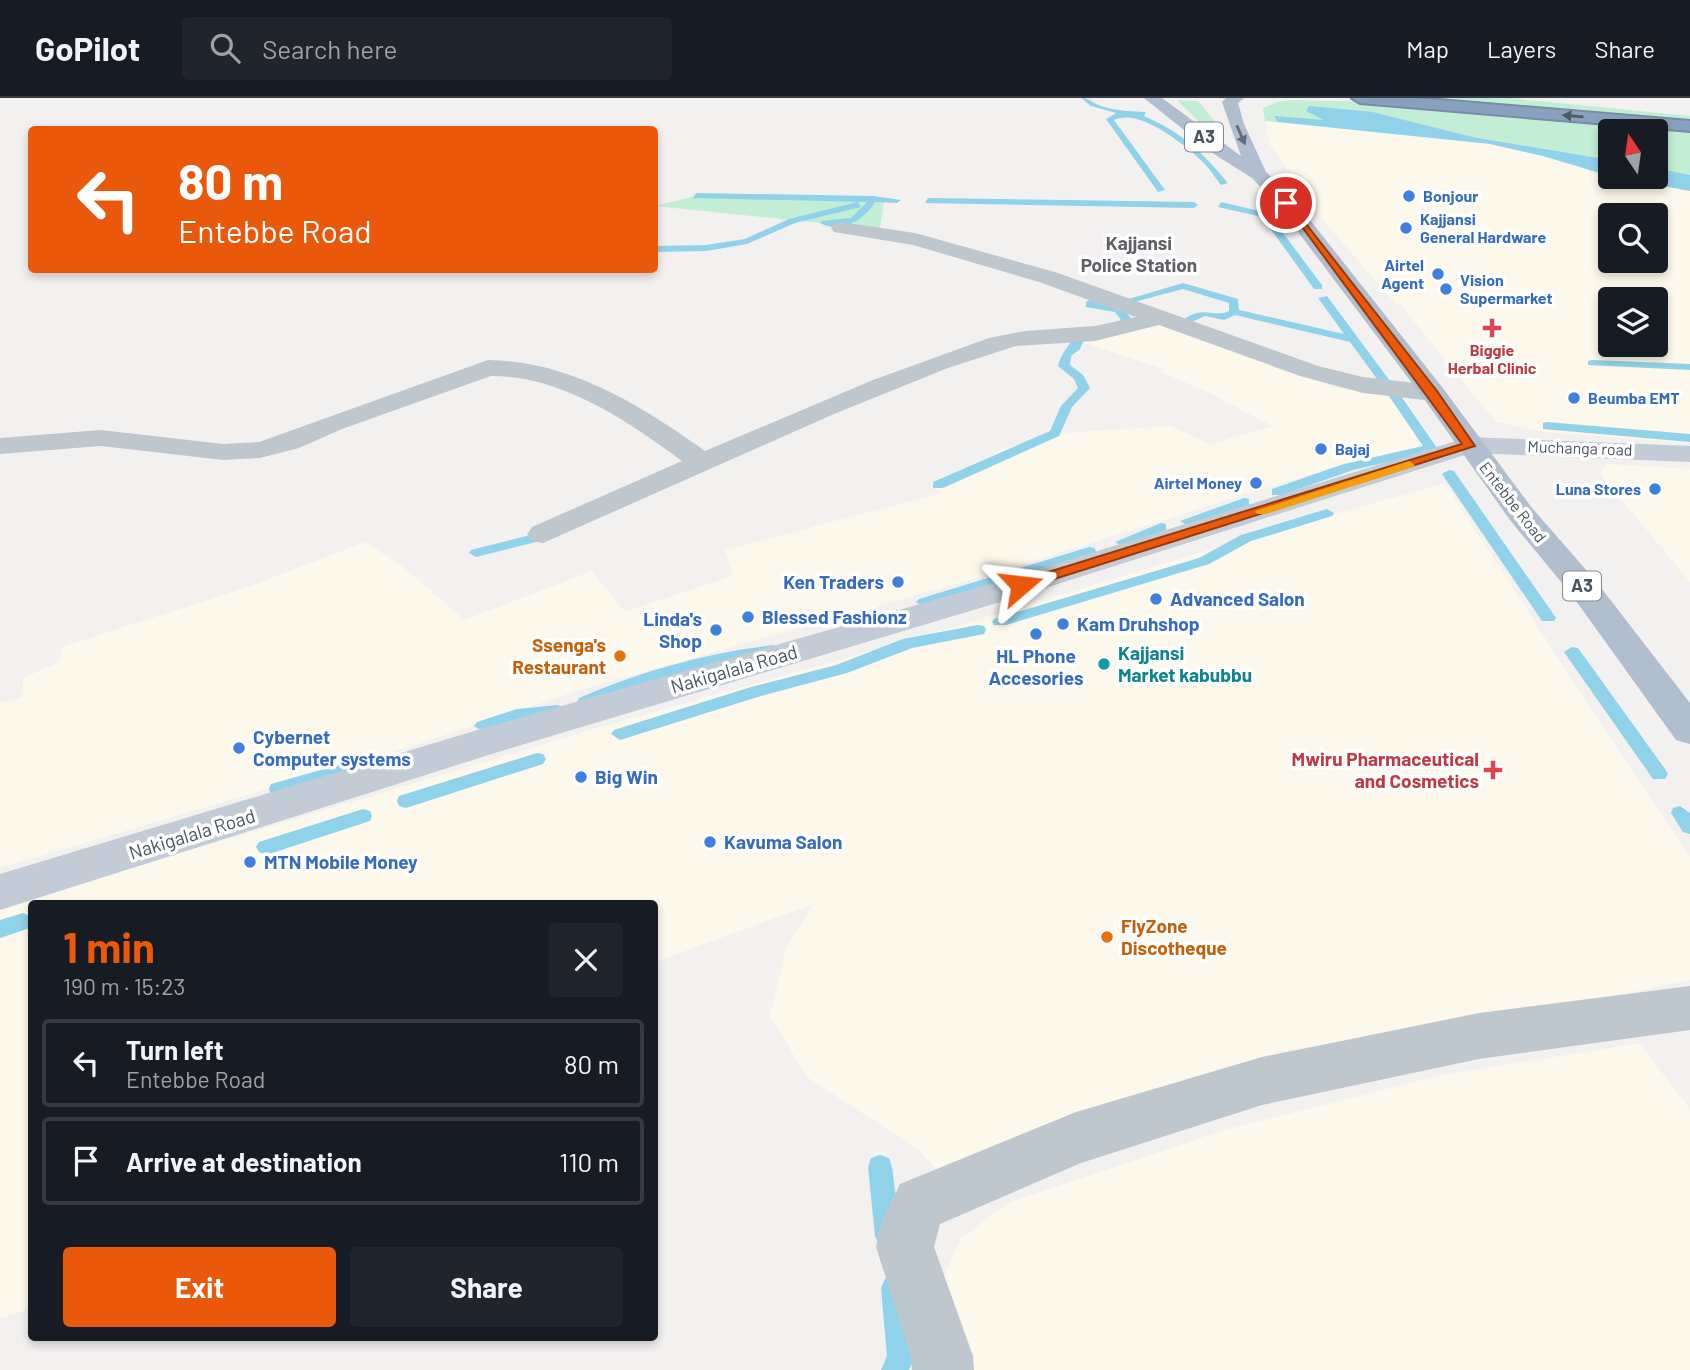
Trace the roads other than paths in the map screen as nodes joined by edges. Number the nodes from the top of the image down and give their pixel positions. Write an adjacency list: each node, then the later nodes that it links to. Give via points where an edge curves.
1 (1152, 98): 7 (main road, A3)
2 (1236, 98): 7 (main road, A3, one-way to 7, via 1230,102 1236,124)
3 (1360, 98): 6 (highway, one-way to 3)
4 (1636, 105): 5 (highway)
5 (1690, 111)
6 (1690, 126)
7 (1258, 174): 10 (main road, Entebbe Road / A3, via 1284,200)
8 (841, 228): 9 (street, via 915,239 970,254)
9 (1160, 317): 10 (street, via 1309,371 1363,385); 14 (street, via 1099,334 1000,342 829,406)
10 (1433, 393): 12 (main road, Entebbe Road / A3)
11 (0, 446): 14 (street, via 101,438 223,452 260,450 488,368 506,366 550,377 631,412)
12 (1469, 446): 13 (street, Muchanga road); 16 (main road, Entebbe Road / A3, via 1591,597); 17 (street, Nakigalala Road)
13 (1690, 454)
14 (701, 462): 15 (street)
15 (543, 534)
16 (1690, 730)
17 (0, 892)
18 (1690, 1008): 19 (street, via 1479,1036 1262,1081 1076,1138 920,1204 909,1223 905,1247)
19 (943, 1370)

